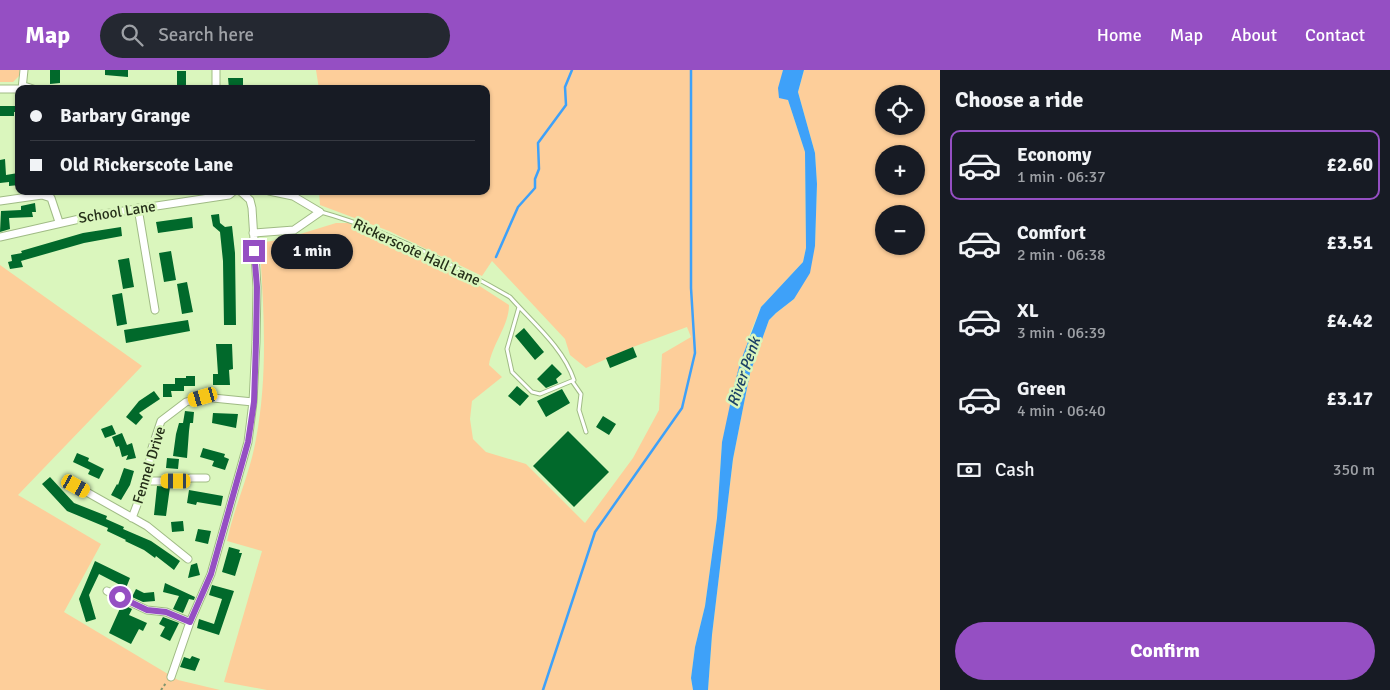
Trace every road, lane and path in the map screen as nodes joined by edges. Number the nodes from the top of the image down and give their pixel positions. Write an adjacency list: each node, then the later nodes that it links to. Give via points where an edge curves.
1 (24, 70): 3 (street)
2 (216, 70): 4 (street)
3 (22, 85)
4 (216, 85)
5 (15, 88): 6 (street)
6 (0, 89)
7 (229, 195): 11 (street, School Lane)
8 (244, 195): 14 (street, via 250,200)
9 (288, 195): 12 (street)
10 (0, 201): 13 (street, via 42,195 50,198)
11 (138, 208): 13 (street, School Lane); 17 (street)
12 (320, 212): 14 (street, via 294,230); 16 (lane, Rickerscote Hall Lane, via 385,234 488,284 510,297)
13 (59, 222): 15 (street, School Lane)
14 (253, 233): 19 (street, via 257,287)
15 (0, 237)
16 (519, 307): 18 (lane, Rickerscote Hall Lane, via 569,364); 18 (lane, via 507,349 512,372 532,392 540,394)
17 (155, 310)
18 (572, 381): 20 (lane, Rickerscote Hall Lane, via 581,394 579,410)
19 (254, 402): 22 (street, Fennel Drive, via 203,397 186,402 173,411 161,421); 27 (street, via 248,442 211,574)
20 (586, 432)
21 (206, 478): 22 (street)
22 (146, 481): 24 (street, Fennel Drive)
23 (76, 486): 24 (street)
24 (132, 518): 25 (street)
25 (188, 559)
26 (107, 591): 27 (street, via 147,610 166,612)
27 (190, 622): 28 (street)
28 (171, 677)

